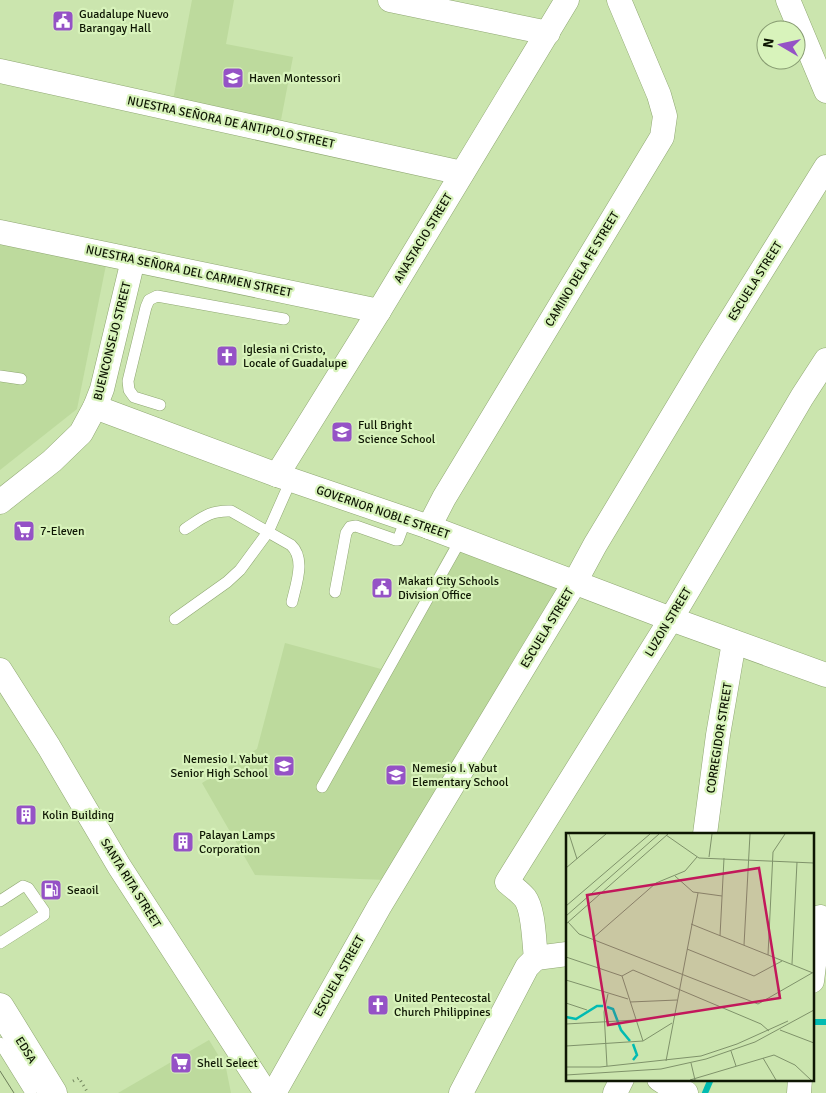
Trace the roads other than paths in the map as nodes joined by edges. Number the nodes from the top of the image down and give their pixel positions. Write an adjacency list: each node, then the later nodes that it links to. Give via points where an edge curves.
1 (390, 0): 5 (street)
2 (567, 0): 5 (street, ANASTACIO STREET)
3 (619, 0): 26 (street, CAMINO DELA FE STREET, via 659,95 665,116 662,137)
4 (788, 0): 7 (street)
5 (548, 33): 9 (street, ANASTACIO STREET)
6 (0, 71): 9 (street, NUESTRA SEÑORA DE ANTIPOLO STREET)
7 (826, 91)
8 (826, 167): 30 (street, ESCUELA STREET, via 711,352)
9 (462, 173): 14 (street, ANASTACIO STREET)
10 (0, 232): 11 (street, NUESTRA SEÑORA DEL CARMEN STREET)
11 (133, 260): 12 (street, BUENCONSEJO STREET); 14 (street, NUESTRA SEÑORA DEL CARMEN STREET)
12 (123, 302): 13 (lane); 17 (street, BUENCONSEJO STREET)
13 (146, 308): 15 (lane, via 149,300 157,296); 20 (lane)
14 (378, 311): 23 (street, ANASTACIO STREET)
15 (284, 319)
16 (826, 360): 34 (street, LUZON STREET)
17 (105, 375): 20 (lane); 22 (street, BUENCONSEJO STREET)
18 (0, 376): 19 (lane)
19 (21, 379)
20 (128, 381): 21 (lane, via 134,397)
21 (160, 405)
22 (95, 407): 23 (street, GOVERNOR NOBLE STREET); 24 (street, BUENCONSEJO STREET, via 81,433 70,444)
23 (284, 478): 25 (street, GOVERNOR NOBLE STREET); 28 (lane)
24 (0, 502)
25 (406, 519): 26 (street, GOVERNOR NOBLE STREET); 31 (lane, via 398,540 356,526 350,528 346,533)
26 (429, 527): 29 (street, GOVERNOR NOBLE STREET)
27 (185, 529): 28 (lane, via 220,510 231,511)
28 (268, 532): 32 (lane, via 291,544 299,556); 33 (lane, via 240,570)
29 (461, 539): 30 (street, GOVERNOR NOBLE STREET); 38 (lane)
30 (575, 582): 34 (street, GOVERNOR NOBLE STREET); 54 (street, ESCUELA STREET, via 378,907)
31 (335, 592)
32 (292, 602)
33 (175, 619)
34 (670, 619): 35 (street, GOVERNOR NOBLE STREET); 44 (street, LUZON STREET, via 507,882 528,906)
35 (734, 642): 37 (street, GOVERNOR NOBLE STREET); 39 (street, CORREGIDOR STREET)
36 (0, 670): 53 (street, SANTA RITA STREET, via 119,866)
37 (826, 676)
38 (322, 787)
39 (705, 833)
40 (0, 901): 42 (lane, via 23,886 28,888 44,911 44,915)
41 (819, 917): 45 (street)
42 (0, 943)
43 (566, 954): 44 (street)
44 (536, 958): 55 (street, via 527,967)
45 (814, 963)
46 (0, 1007): 52 (highway, EDSA)
47 (0, 1043): 51 (lane)
48 (622, 1080): 56 (street)
49 (661, 1080): 57 (street)
50 (800, 1080): 58 (street)
51 (31, 1093)
52 (53, 1093)
53 (266, 1093)
54 (274, 1093)
55 (461, 1093)
56 (615, 1093)
57 (686, 1093)
58 (799, 1093)

